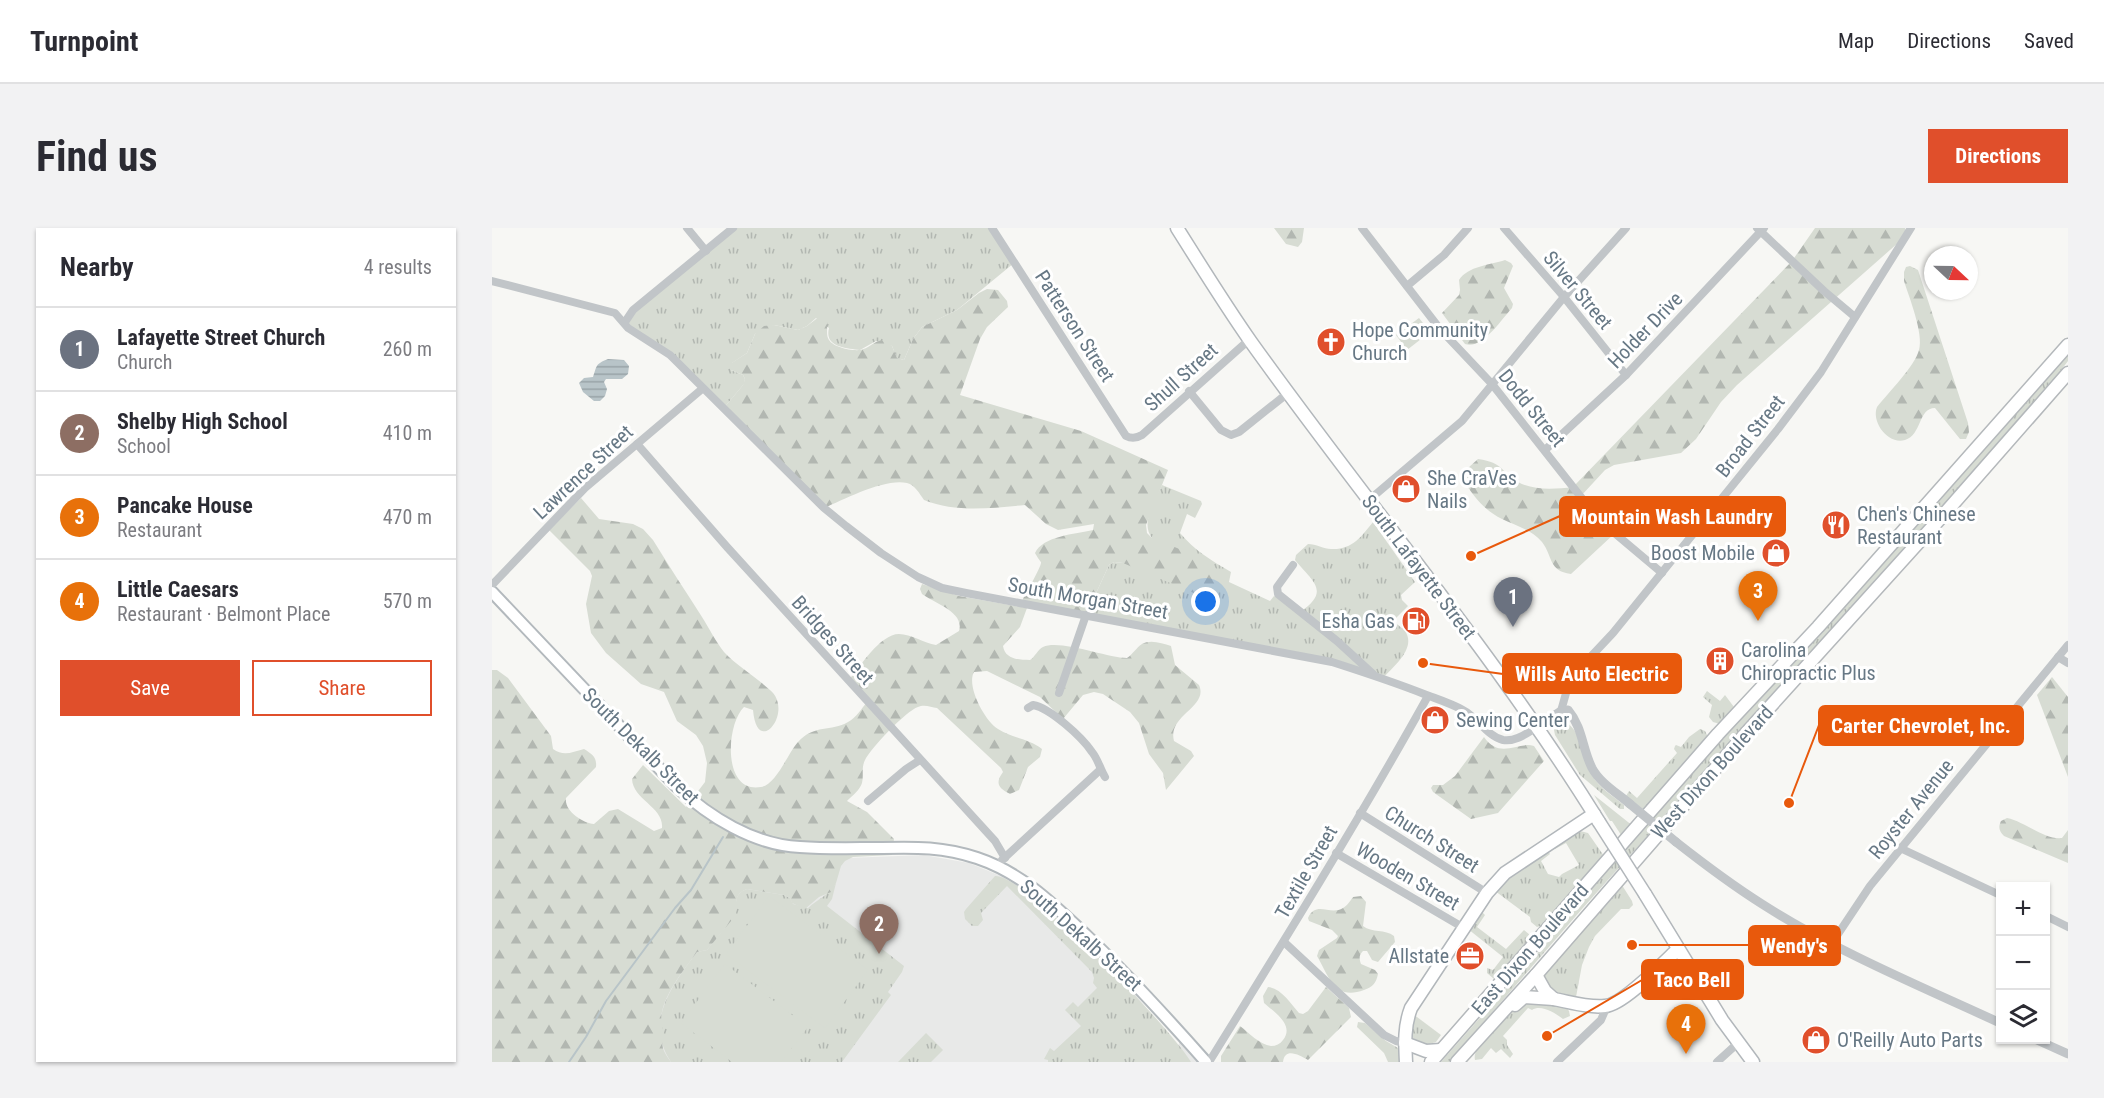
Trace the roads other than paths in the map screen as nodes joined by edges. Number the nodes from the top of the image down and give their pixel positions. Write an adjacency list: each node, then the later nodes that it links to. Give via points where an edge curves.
1 (687, 228): 11 (street)
2 (733, 228): 11 (street)
3 (992, 228): 25 (street, Patterson Street, via 1126,435)
4 (1177, 228): 17 (main road, South Lafayette Street)
5 (1362, 228): 13 (street, Dodd Street)
6 (1468, 228): 13 (street, via 1444,255)
7 (1504, 228): 14 (street, Silver Street)
8 (1626, 228): 14 (street)
9 (1911, 228): 15 (street, Broad Street)
10 (1761, 229): 15 (street); 20 (street, Holder Drive)
11 (706, 251): 16 (street, via 633,310)
12 (492, 281): 16 (street, South Morgan Street, via 610,310)
13 (1407, 286): 21 (street, Dodd Street, via 1440,329)
14 (1564, 297): 20 (street, Silver Street); 21 (street)
15 (1855, 317): 30 (street, Broad Street, via 1821,372)
16 (625, 322): 22 (street, South Morgan Street, via 629,329 670,355)
17 (1250, 339): 23 (street, Shull Street); 24 (main road, South Lafayette Street)
18 (2068, 345): 47 (main road, West Dixon Boulevard)
19 (2068, 373): 49 (main road, West Dixon Boulevard)
20 (1626, 375): 27 (street, Holder Drive)
21 (1492, 384): 27 (street, Dodd Street); 28 (street, via 1450,433)
22 (702, 389): 26 (street, Lawrence Street); 33 (street, South Morgan Street, via 824,508 908,572 954,591)
23 (1189, 392): 24 (street, via 1221,430 1231,435); 25 (street, Shull Street)
24 (1288, 393): 28 (main road, South Lafayette Street)
25 (1134, 438)
26 (637, 444): 31 (street, Lawrence Street, via 585,488); 43 (street, Bridges Street)
27 (1545, 450): 30 (street, Dodd Street, via 1599,520)
28 (1369, 500): 42 (main road, South Lafayette Street)
29 (1293, 565): 37 (street, via 1277,587 1278,594)
30 (1662, 573): 41 (street, Broad Street, via 1581,666 1568,686)
31 (492, 585)
32 (492, 592): 51 (main road, South Dekalb Street, via 676,786 692,801 740,831 798,848 933,847)
33 (1086, 615): 37 (street, South Morgan Street, via 1332,662); 38 (street)
34 (2068, 645): 35 (street, Royster Avenue)
35 (2058, 657): 36 (street); 48 (street, Royster Avenue)
36 (2068, 663)
37 (1374, 675): 39 (street, South Morgan Street)
38 (1059, 693)
39 (1428, 696): 42 (street, South Morgan Street, via 1466,711 1502,739 1515,739); 45 (street, Textile Street)
40 (1028, 708): 51 (street, via 1041,707 1068,727 1094,754 1103,773)
41 (1561, 711): 42 (street, South Morgan Street); 58 (street, bridge, via 1568,710 1580,728 1597,776 1722,878)
42 (1537, 727): 46 (main road, South Lafayette Street)
43 (920, 760): 44 (street); 51 (street, Bridges Street, via 995,841)
44 (868, 801)
45 (1360, 813): 50 (street, Textile Street); 52 (street, Church Street)
46 (1597, 818): 52 (main road, via 1511,868); 59 (main road, South Lafayette Street, bridge)
47 (1629, 836): 68 (main road, East Dixon Boulevard)
48 (1900, 848): 53 (street); 58 (street, Royster Avenue)
49 (1644, 849): 60 (main road, East Dixon Boulevard)
50 (1336, 853): 56 (street, Wooden Street); 57 (street, Textile Street)
51 (1001, 862): 70 (main road, South Dekalb Street, via 1052,902 1144,991)
52 (1487, 893): 56 (main road)
53 (1996, 893)
54 (2050, 918): 55 (street)
55 (2068, 927)
56 (1464, 928): 66 (main road, via 1414,1002 1406,1023)
57 (1284, 942): 66 (street, via 1384,1035); 70 (street, Textile Street)
58 (1832, 943): 64 (street)
59 (1678, 949): 63 (main road, via 1624,997); 65 (main road, South Lafayette Street)
60 (1536, 975): 61 (main road); 62 (main road, East Dixon Boulevard)
61 (1554, 999): 62 (main road, via 1524,997); 63 (main road)
62 (1508, 1006): 73 (main road, East Dixon Boulevard)
63 (1607, 1006): 74 (street, via 1601,1020)
64 (1996, 1021)
65 (1738, 1042): 75 (street); 76 (main road, South Lafayette Street)
66 (1405, 1043): 68 (main road, via 1426,1052); 71 (main road)
67 (2046, 1044): 69 (street)
68 (1441, 1050): 72 (main road, East Dixon Boulevard)
69 (2068, 1054)
70 (1207, 1062)
71 (1406, 1062)
72 (1431, 1062)
73 (1458, 1062)
74 (1557, 1062)
75 (1717, 1062)
76 (1753, 1062)

